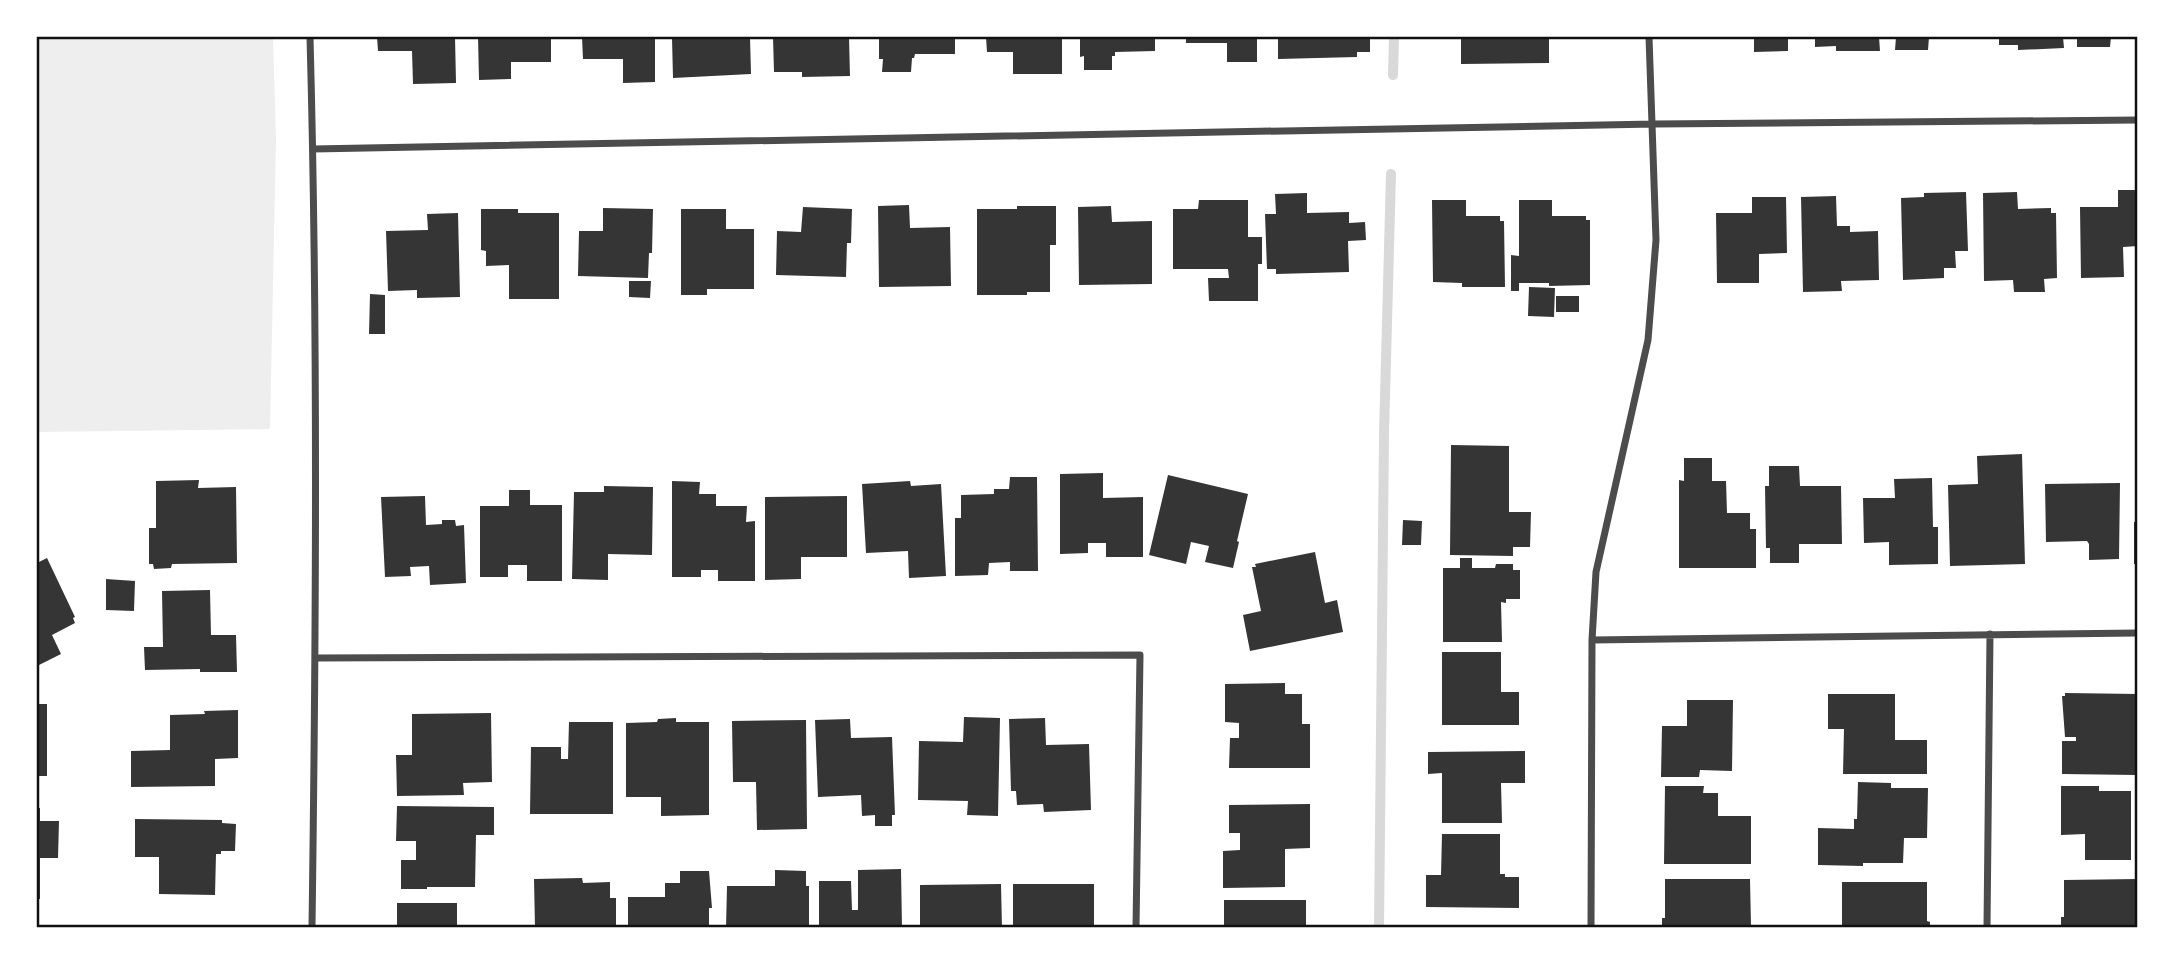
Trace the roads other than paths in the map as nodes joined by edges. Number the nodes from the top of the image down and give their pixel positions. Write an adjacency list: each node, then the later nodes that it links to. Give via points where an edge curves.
1 (310, 37): 5 (street)
2 (1649, 37): 4 (street)
3 (2138, 120): 4 (street)
4 (1654, 124): 5 (street); 8 (street, via 1656,240 1648,340 1596,572)
5 (313, 149): 9 (street)
6 (2138, 633): 7 (street)
7 (1990, 634): 8 (street); 13 (street)
8 (1592, 640): 12 (street)
9 (316, 658): 10 (street); 11 (street, via 1140,655)
10 (312, 928)
11 (1136, 928)
12 (1591, 928)
13 (1987, 928)

